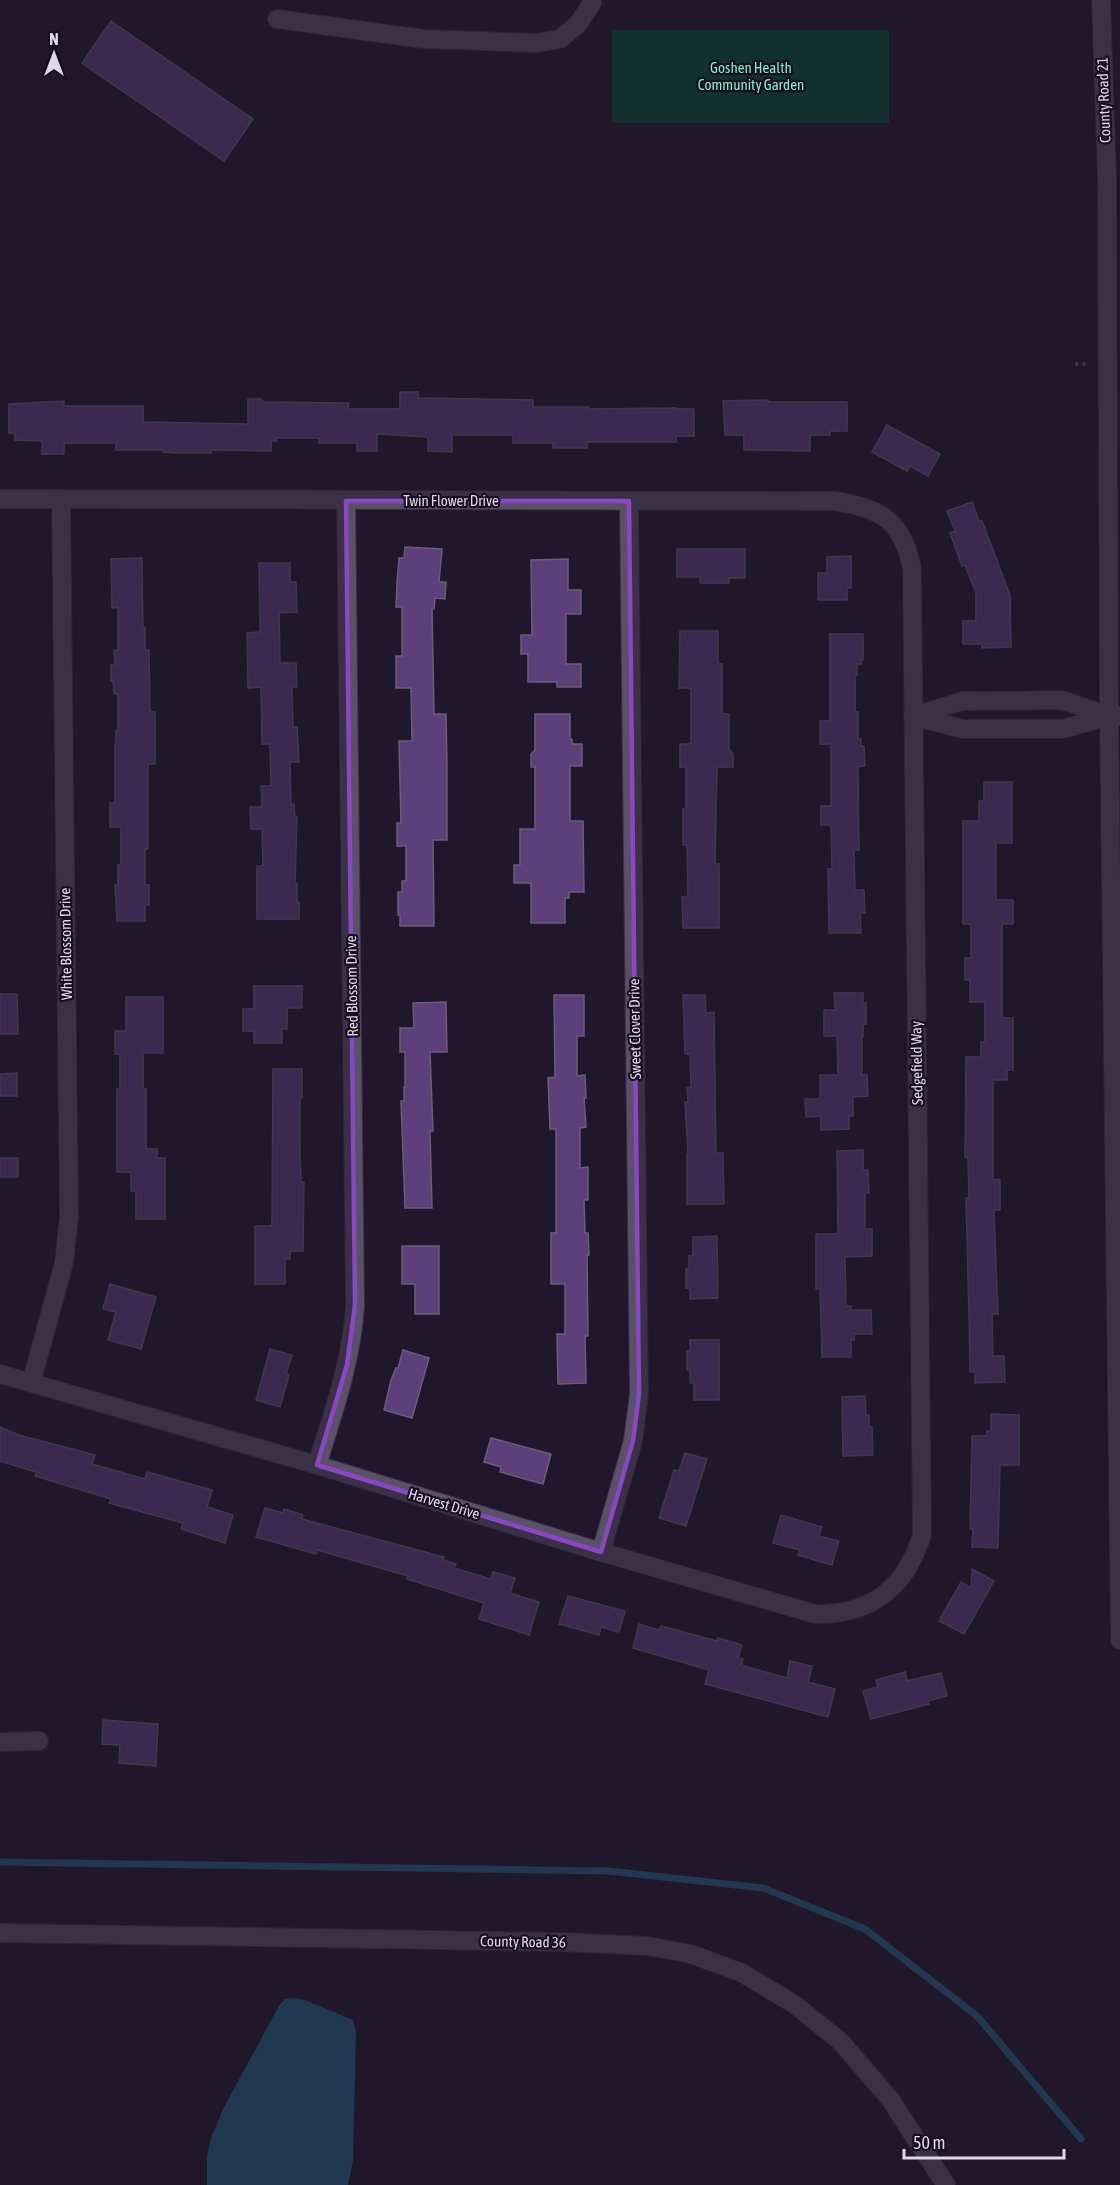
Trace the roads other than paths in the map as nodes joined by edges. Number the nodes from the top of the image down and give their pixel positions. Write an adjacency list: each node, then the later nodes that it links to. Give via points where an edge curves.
1 (591, 0): 3 (street, via 578,24 560,39 537,43 424,39)
2 (1101, 0): 4 (street, County Road 21)
3 (277, 19)
4 (1115, 468): 11 (street, County Road 21)
5 (0, 499): 6 (street, Twin Flower Drive)
6 (61, 500): 7 (street, Twin Flower Drive); 14 (street, White Blossom Drive, via 69,1218 64,1263)
7 (346, 501): 8 (street, Twin Flower Drive); 15 (street, Red Blossom Drive, via 355,1305 347,1365)
8 (629, 501): 9 (street, Twin Flower Drive, via 835,501 875,510); 16 (street, Sweet Clover Drive, via 639,1394 633,1442)
9 (895, 526): 10 (street, Sedgefield Way, via 908,550 912,569)
10 (913, 716): 11 (street, via 963,729 1063,729); 11 (street, via 963,700 1062,700); 17 (street, Sedgefield Way, via 923,1514 916,1554 900,1581)
11 (1115, 716): 12 (street, County Road 21)
12 (1117, 1115): 18 (street, County Road 21)
13 (0, 1374): 14 (street, Harvest Drive)
14 (31, 1383): 15 (street, Harvest Drive)
15 (317, 1465): 16 (street, Harvest Drive)
16 (601, 1552): 17 (street, Harvest Drive, via 815,1614 850,1611)
17 (887, 1593)
18 (1120, 1640)
19 (39, 1741): 20 (street)
20 (0, 1742)
21 (0, 1933): 22 (street, County Road 36, via 562,1942 648,1946 691,1954 742,1973 794,2004 840,2041 890,2099)
22 (946, 2185)

